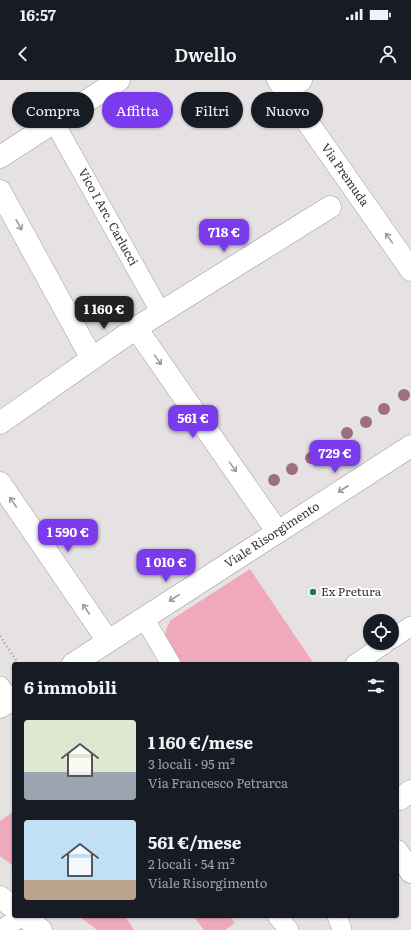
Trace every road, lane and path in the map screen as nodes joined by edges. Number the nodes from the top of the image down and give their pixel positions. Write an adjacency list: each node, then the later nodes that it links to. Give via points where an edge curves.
1 (119, 80): 3 (street)
2 (288, 83): 9 (street, Via Premuda, one-way to 2)
3 (94, 96)
4 (45, 128): 6 (street)
5 (57, 128): 10 (lane, Vico I Arc. Carlucci)
6 (0, 157)
7 (0, 191): 12 (street, one-way to 12)
8 (330, 207): 10 (street)
9 (411, 270)
10 (161, 312): 11 (street)
11 (136, 328): 12 (street); 16 (street, one-way to 16)
12 (92, 359): 13 (street)
13 (0, 423)
14 (411, 446): 16 (street, Viale Risorgimento, one-way to 16)
15 (0, 483): 21 (street, one-way to 15)
16 (277, 531): 17 (street, Viale Risorgimento, one-way to 17)
17 (144, 618): 21 (street, Viale Risorgimento); 25 (lane)
18 (411, 626): 19 (lane)
19 (399, 634)
20 (0, 636): 23 (path)
21 (108, 641): 24 (street, Viale Risorgimento)
22 (376, 650): 26 (lane)
23 (17, 662)
24 (76, 662)
25 (169, 662)
26 (358, 662)
27 (399, 854): 28 (street)
28 (411, 872)
29 (0, 896): 30 (street)
30 (12, 906)
31 (20, 918): 35 (lane)
32 (26, 918): 36 (street)
33 (279, 918): 37 (lane)
34 (338, 918): 38 (lane)
35 (0, 930)
36 (41, 930)
37 (289, 930)
38 (342, 930)

